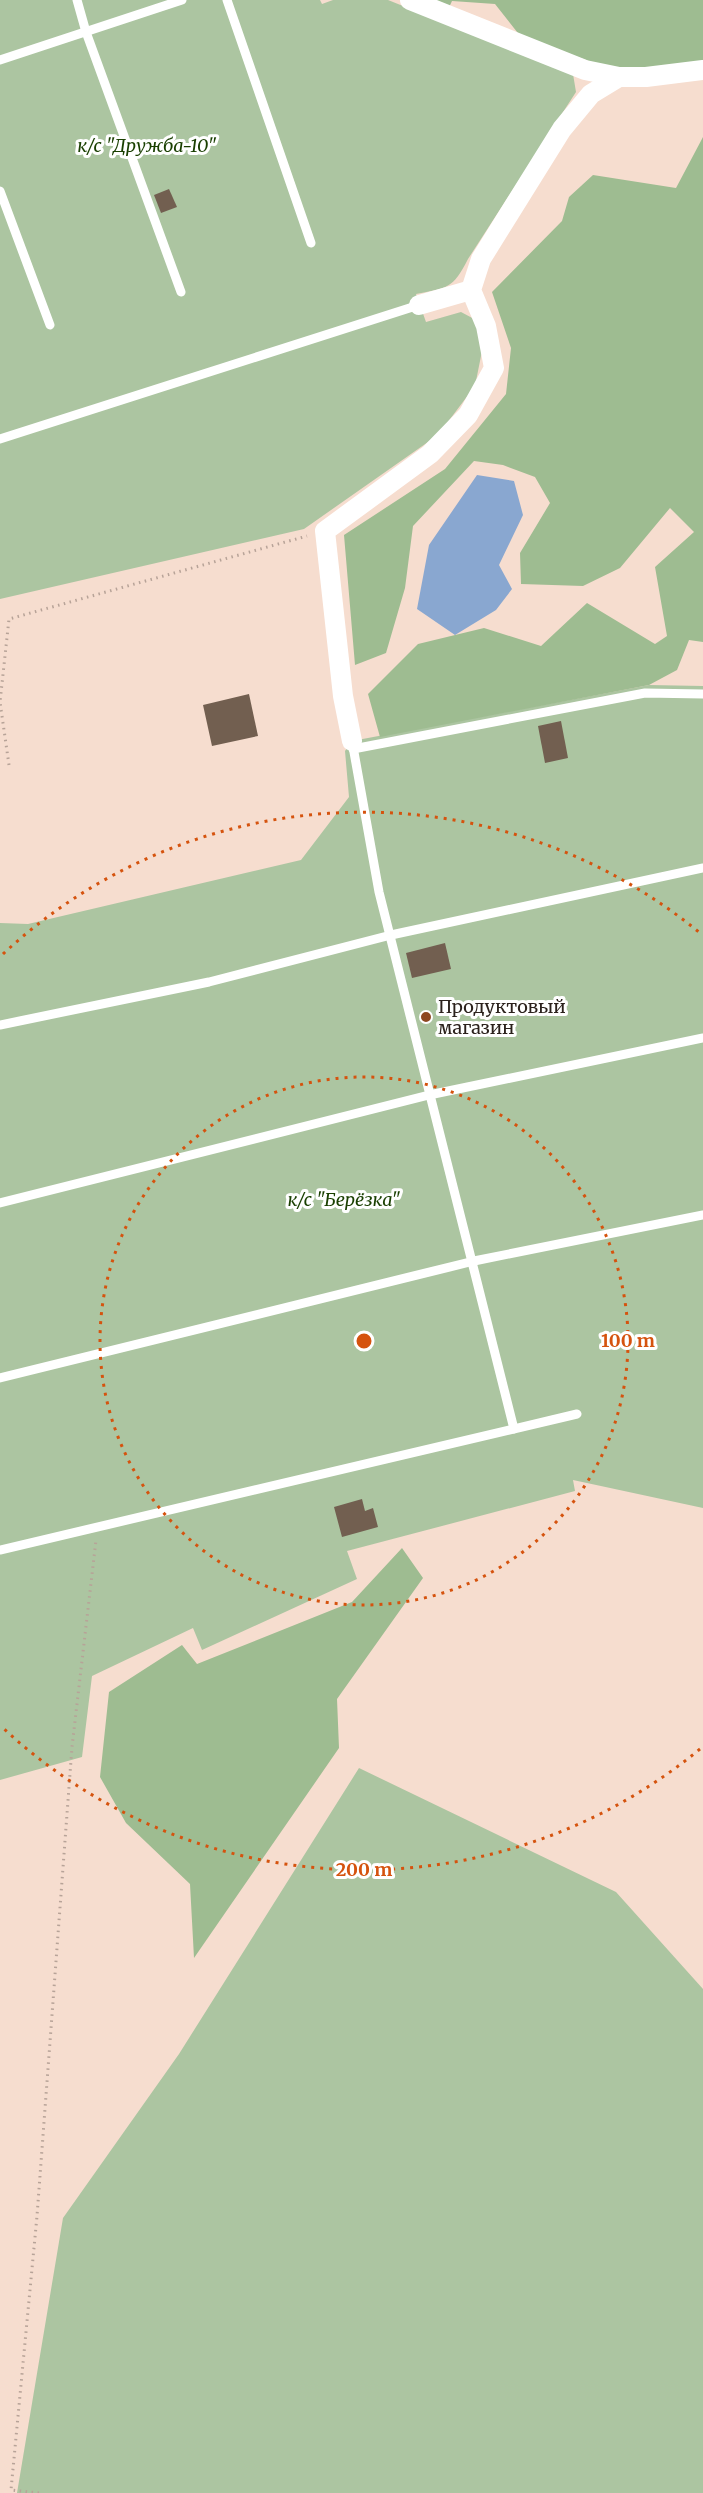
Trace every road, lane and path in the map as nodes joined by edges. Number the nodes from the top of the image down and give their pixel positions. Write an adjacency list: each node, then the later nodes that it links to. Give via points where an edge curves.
1 (77, 0): 5 (lane)
2 (182, 0): 5 (lane)
3 (227, 0): 10 (lane)
4 (410, 0): 8 (street, via 585,70)
5 (86, 32): 6 (lane); 12 (lane)
6 (0, 60)
7 (703, 70): 8 (street)
8 (619, 77): 11 (street, via 591,94 562,129 481,259)
9 (0, 191): 14 (lane)
10 (311, 243)
11 (471, 290): 13 (street); 16 (street, via 486,326 494,368 468,415 430,454)
12 (181, 292)
13 (419, 305): 15 (lane)
14 (50, 325)
15 (0, 439)
16 (325, 531): 18 (street); 19 (path, via 9,619 0,702)
17 (703, 694): 18 (lane, via 645,693)
18 (352, 745): 21 (lane, via 379,892)
19 (9, 765)
20 (703, 868): 21 (lane)
21 (391, 934): 22 (lane, via 209,982); 24 (lane)
22 (0, 1025)
23 (703, 1038): 24 (lane)
24 (429, 1095): 25 (lane); 27 (lane)
25 (0, 1203)
26 (703, 1215): 27 (lane)
27 (474, 1261): 28 (lane); 30 (lane)
28 (0, 1378)
29 (577, 1414): 30 (lane)
30 (514, 1429): 31 (lane)
31 (98, 1527): 32 (lane); 33 (path, via 72,1747 37,2216 11,2490)
32 (0, 1550)
33 (39, 2493)

